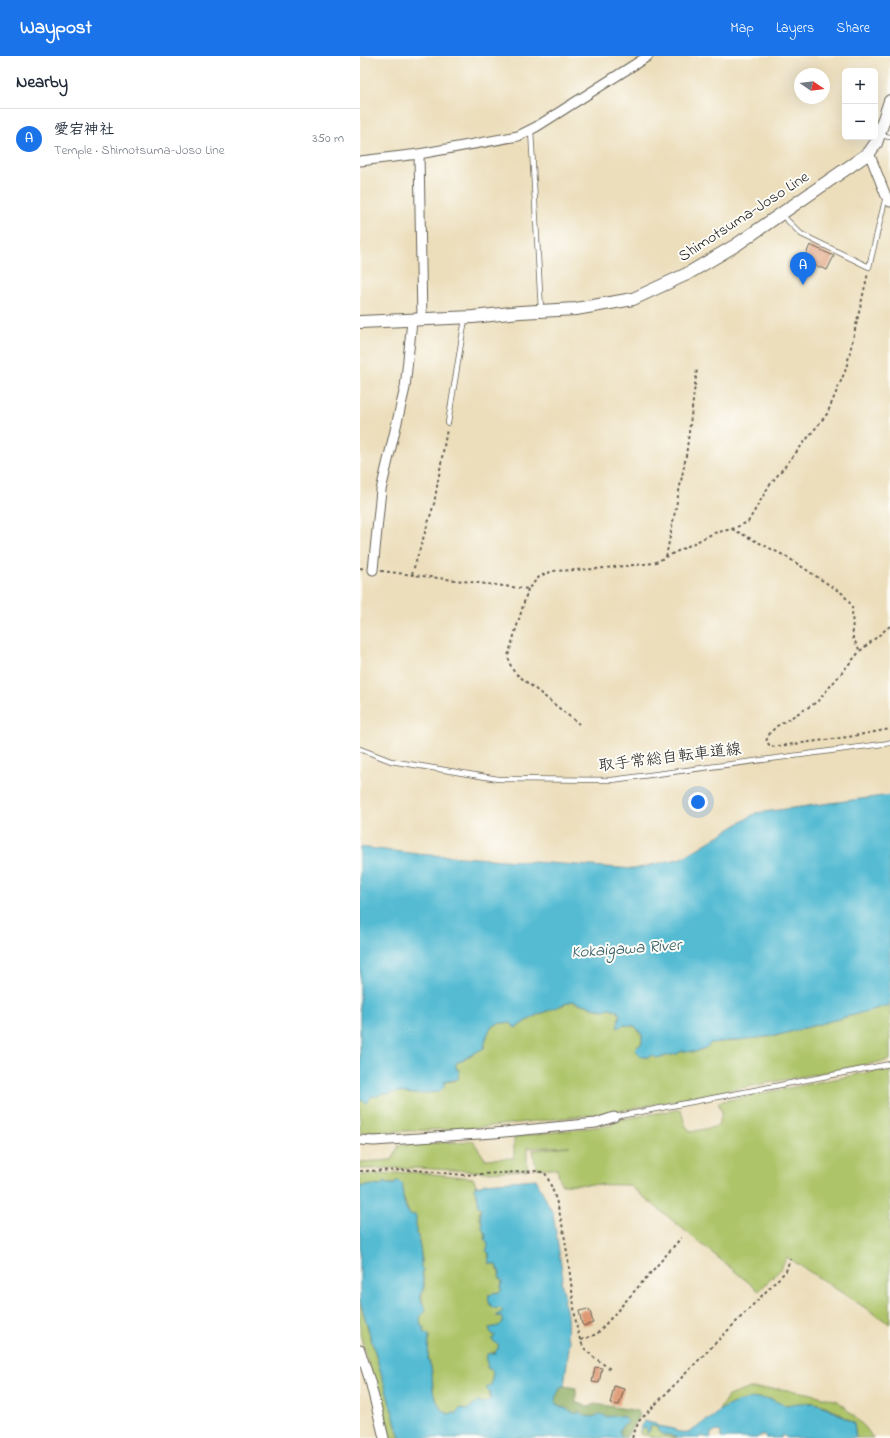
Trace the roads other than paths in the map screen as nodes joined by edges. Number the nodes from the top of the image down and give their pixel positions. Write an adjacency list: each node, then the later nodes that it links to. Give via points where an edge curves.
1 (648, 56): 3 (street)
2 (890, 101): 4 (main road, Shimotsuma-Joso Line)
3 (531, 130): 6 (street, via 518,136); 10 (lane)
4 (884, 136): 5 (main road, Shimotsuma-Joso Line)
5 (869, 153): 8 (street); 9 (main road, Shimotsuma-Joso Line)
6 (419, 154): 7 (street); 12 (street)
7 (360, 161)
8 (888, 199): 9 (lane, via 869,268 801,234)
9 (780, 213): 10 (main road, Shimotsuma-Joso Line, via 736,245 687,274 632,299 576,308)
10 (542, 310): 11 (main road, Shimotsuma-Joso Line)
11 (465, 317): 12 (main road, Shimotsuma-Joso Line); 14 (lane)
12 (417, 320): 13 (main road, Shimotsuma-Joso Line); 15 (street, via 382,490)
13 (360, 322)
14 (448, 423)
15 (373, 570)
16 (890, 743): 17 (lane, 取手常総自転車道線, via 612,780 498,778 391,762)
17 (360, 749)
18 (890, 1064): 19 (lane)
19 (614, 1117): 20 (street, via 596,1122 494,1133)
20 (360, 1140)
21 (360, 1350): 22 (street)
22 (384, 1438)

